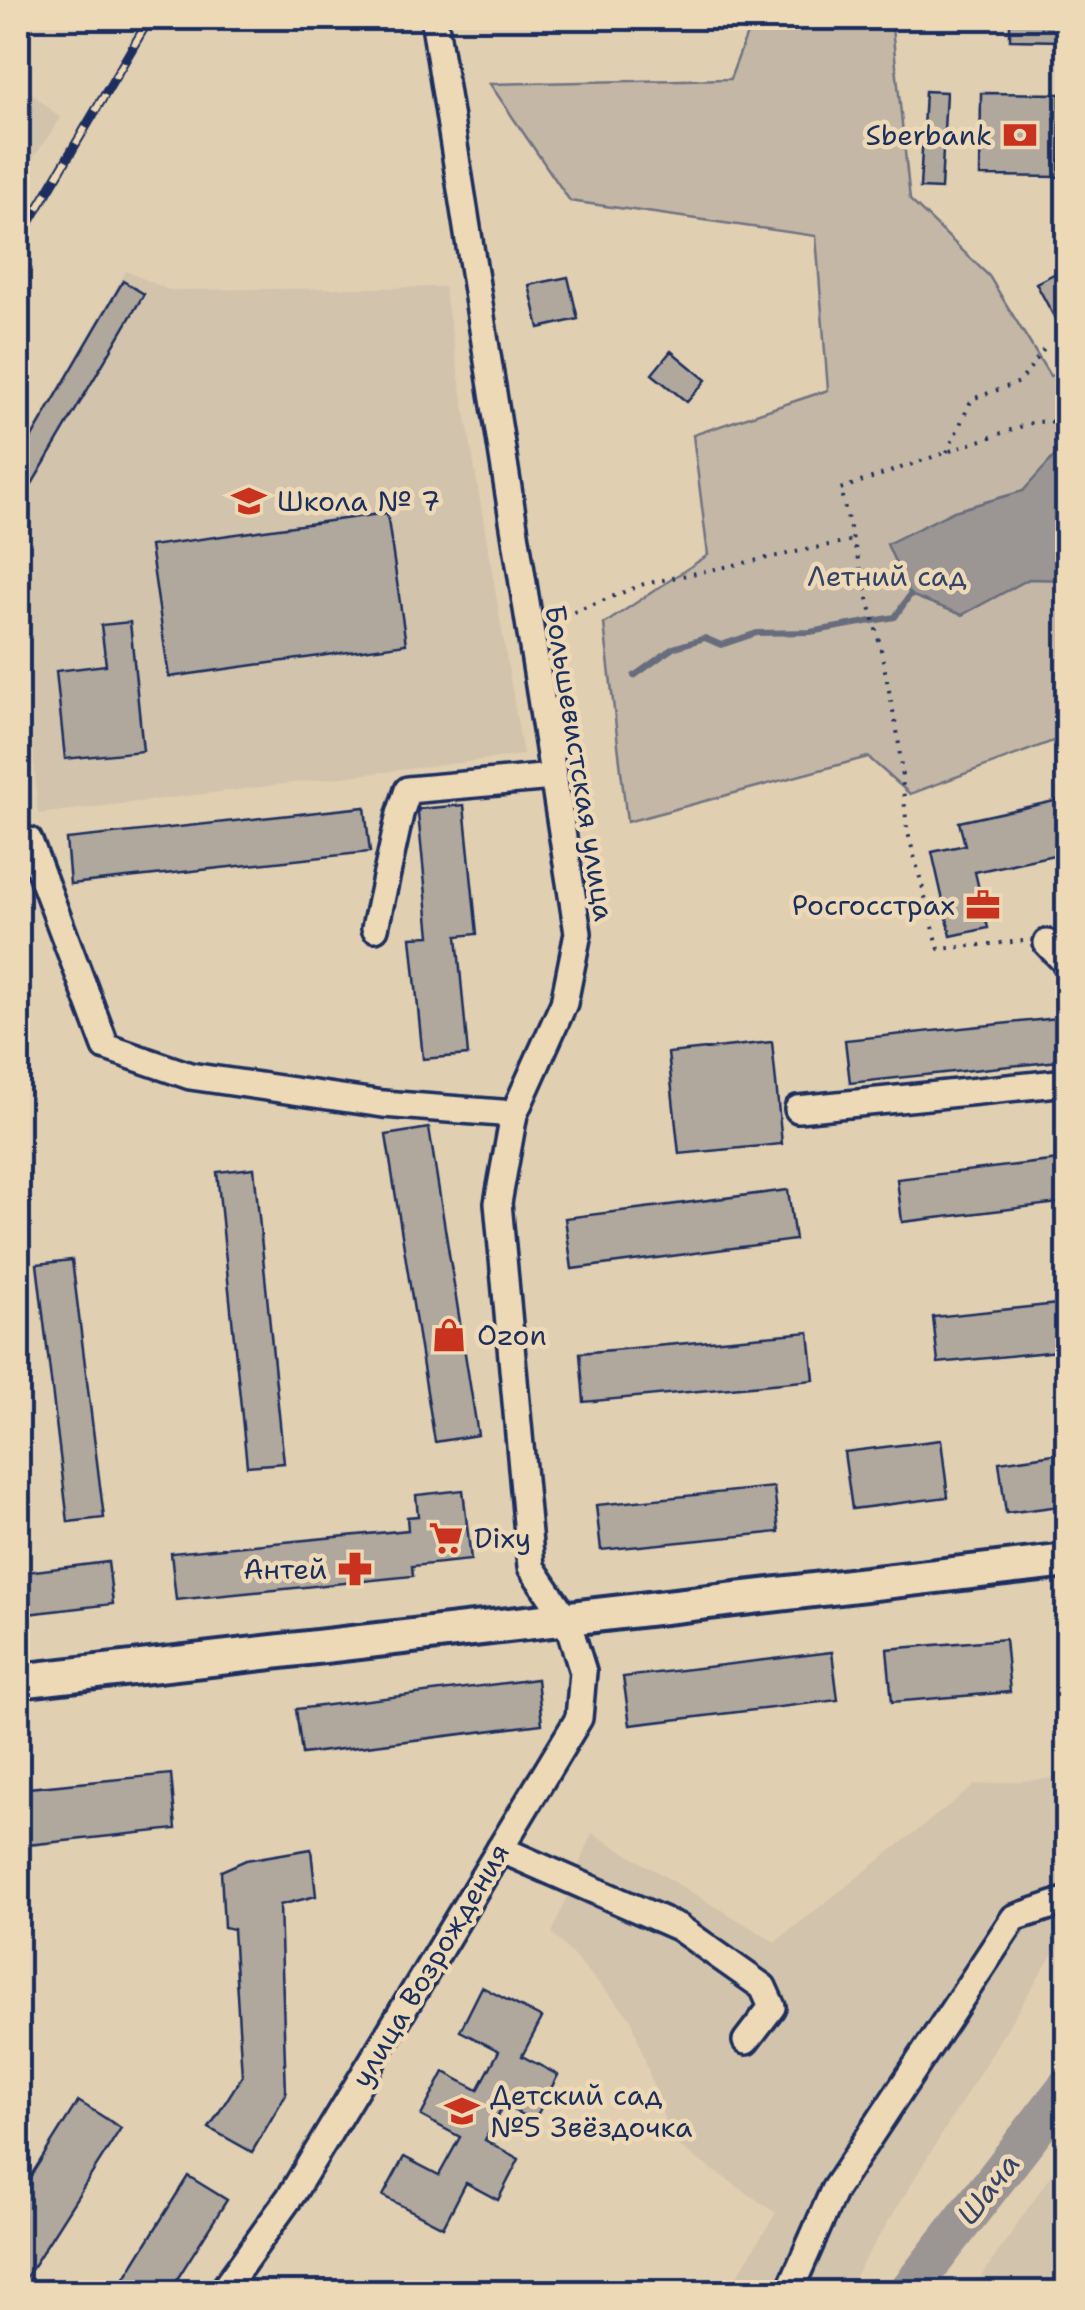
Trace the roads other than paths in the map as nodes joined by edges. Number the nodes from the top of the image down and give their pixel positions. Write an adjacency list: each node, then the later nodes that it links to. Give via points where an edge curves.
1 (434, 18): 2 (street, Большевистская улица)
2 (553, 776): 4 (street, via 408,790); 9 (street, Большевистская улица, via 578,932 564,1003)
3 (18, 840): 9 (street, via 30,842 106,1046 190,1076 383,1104)
4 (375, 928)
5 (1047, 943): 6 (street)
6 (1068, 965)
7 (1068, 1082): 8 (street)
8 (798, 1109)
9 (514, 1114): 11 (street, Большевистская улица, via 498,1203 531,1567)
10 (1068, 1562): 11 (main road)
11 (566, 1620): 12 (main road); 13 (street, улица Возрождения, via 583,1672 579,1718)
12 (18, 1681)
13 (500, 1849): 15 (street, via 678,1927 763,1987 772,2008); 16 (street, улица Возрождения, via 292,2194)
14 (1068, 1900): 17 (street, via 1014,1918 834,2190)
15 (746, 2040)
16 (222, 2292)
17 (789, 2292)

